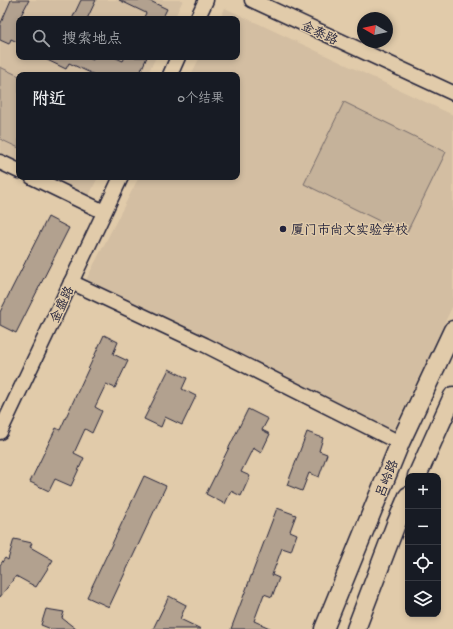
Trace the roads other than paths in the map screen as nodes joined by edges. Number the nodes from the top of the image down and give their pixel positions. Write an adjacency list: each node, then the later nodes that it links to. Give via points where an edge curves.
1 (206, 0): 3 (street)
2 (252, 0): 6 (street, 金泰路)
3 (198, 16)
4 (177, 60): 5 (street)
5 (171, 72)
6 (453, 94)
7 (0, 162): 8 (street)
8 (16, 170)
9 (38, 180): 11 (street)
10 (120, 180): 11 (street, 金盛路)
11 (104, 212): 12 (street, 金盛路)
12 (71, 282): 15 (street, 金盛路); 16 (street, via 205,345)
13 (453, 330): 16 (main road, 吕岭路)
14 (453, 396): 17 (main road)
15 (0, 432)
16 (400, 443): 19 (main road, 吕岭路)
17 (418, 473)
18 (405, 503): 20 (main road, 吕岭路)
19 (324, 629)
20 (356, 629)

